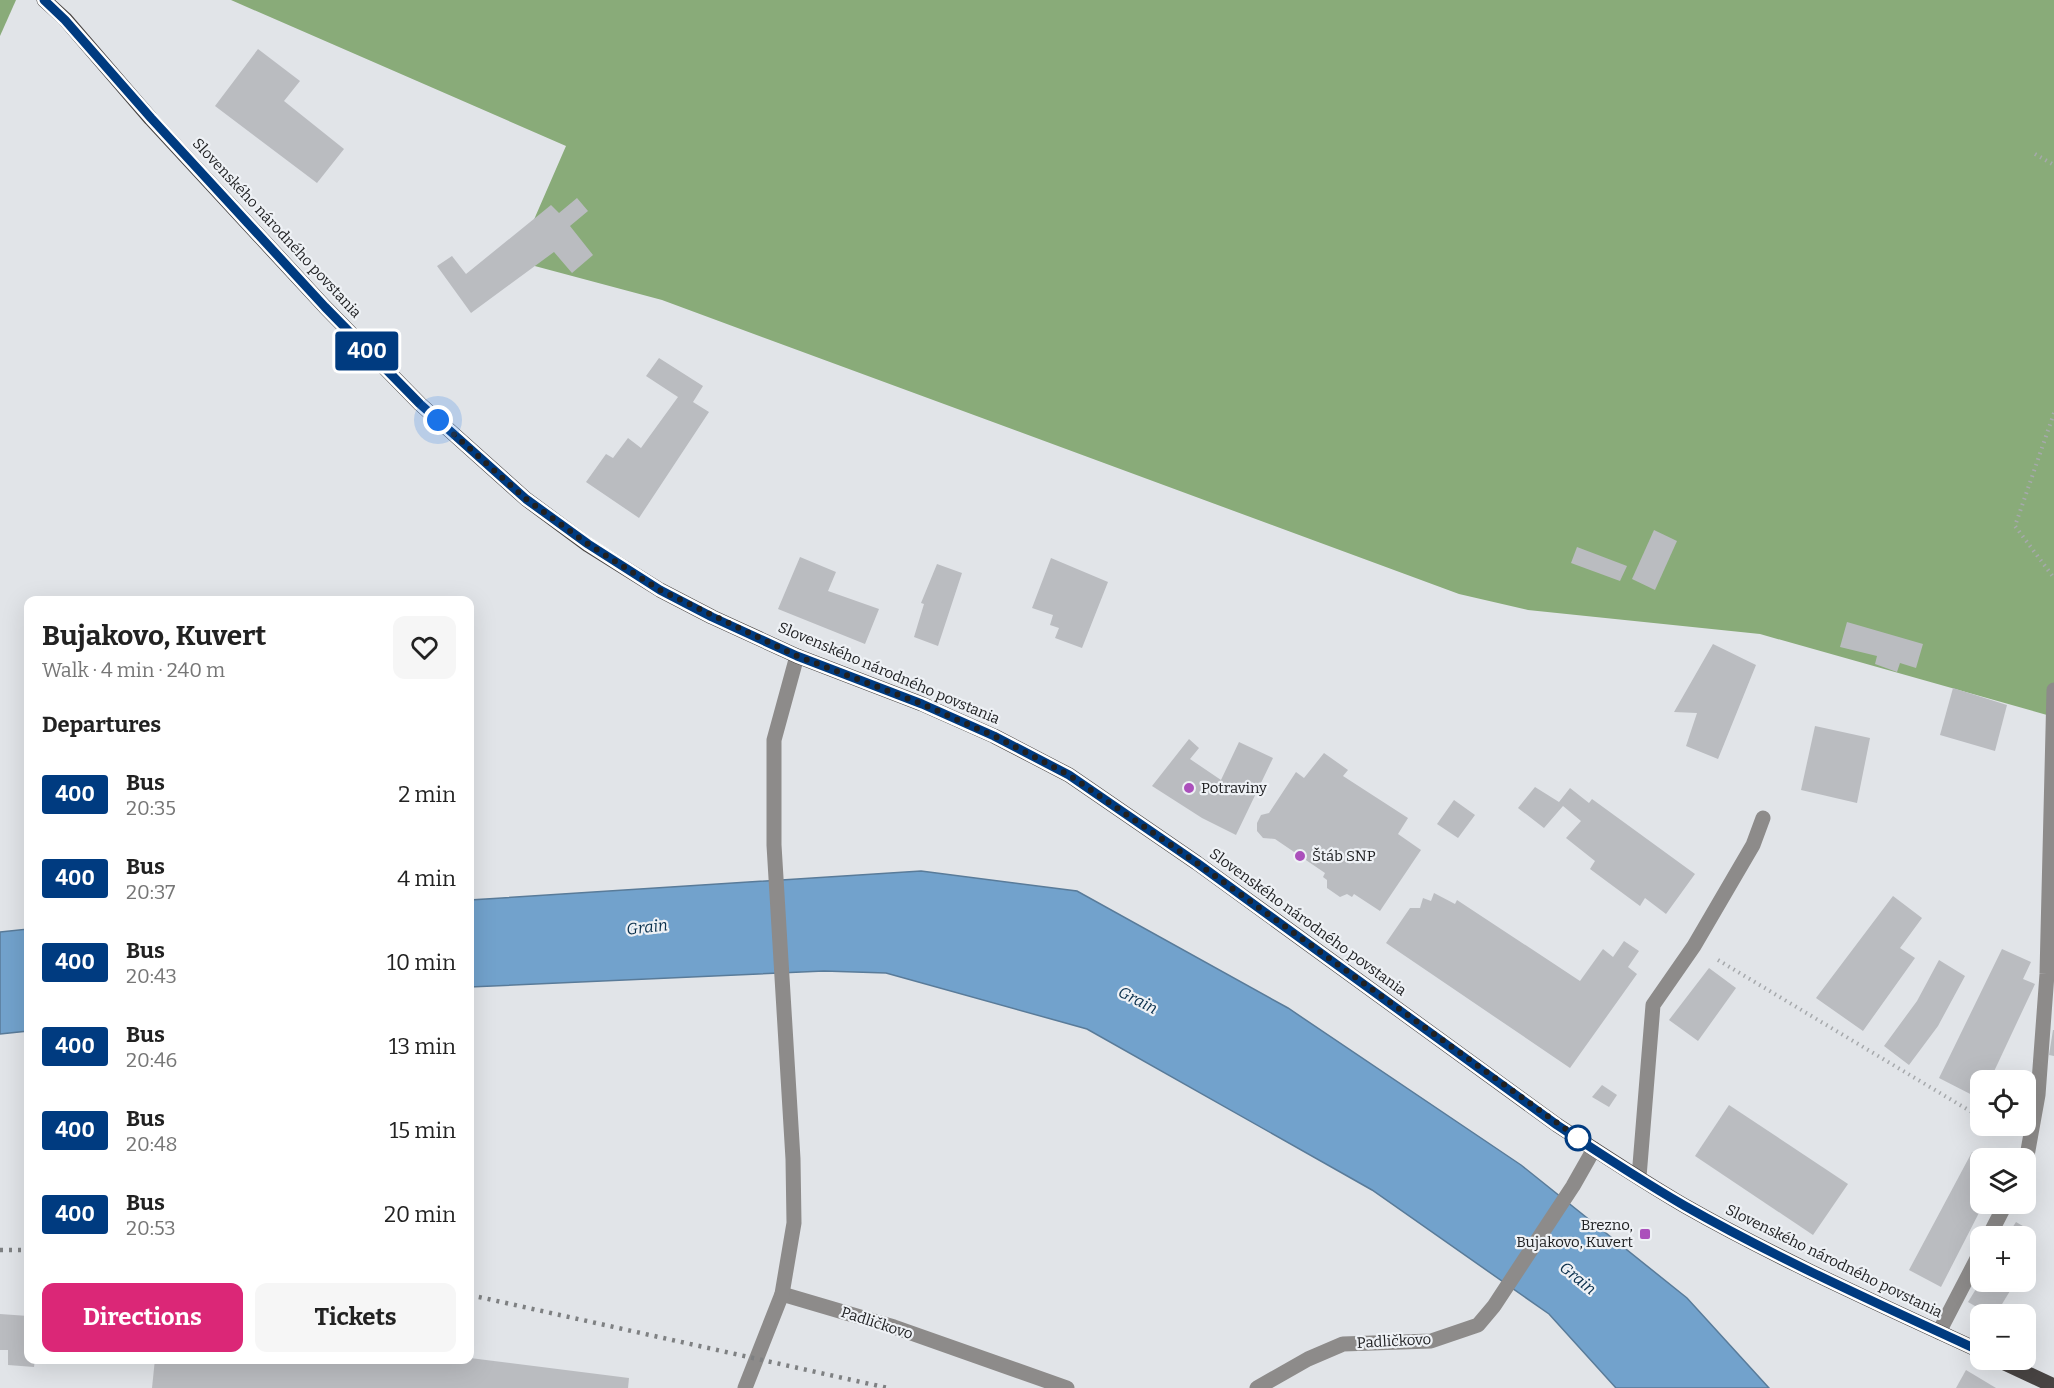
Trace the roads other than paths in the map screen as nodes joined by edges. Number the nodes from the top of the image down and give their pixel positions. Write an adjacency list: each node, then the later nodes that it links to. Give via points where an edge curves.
1 (44, 0): 2 (main road, Slovenského národného povstania, via 325,307 420,404 526,499 660,590)
2 (797, 656): 8 (main road, Slovenského národného povstania, via 922,704 1069,775); 11 (street, via 774,740 774,844 794,1223)
3 (2054, 690): 6 (street, via 2047,974)
4 (1763, 818): 9 (street, via 1754,845 1694,946 1653,1005)
5 (2054, 1094): 6 (street)
6 (2038, 1095): 7 (street)
7 (2028, 1148)
8 (1594, 1149): 9 (main road, Slovenského národného povstania); 18 (street, Padličkovo, via 1478,1325 1431,1341 1343,1344)
9 (1639, 1177): 12 (main road, Slovenského národného povstania, via 1789,1262)
10 (1970, 1272): 12 (street)
11 (782, 1294): 16 (street); 17 (street, Padličkovo)
12 (1939, 1332): 13 (main road, Slovenského národného povstania)
13 (1970, 1347)
14 (2020, 1370): 15 (main road)
15 (2054, 1386)
16 (746, 1388)
17 (1066, 1388)
18 (1257, 1388)

